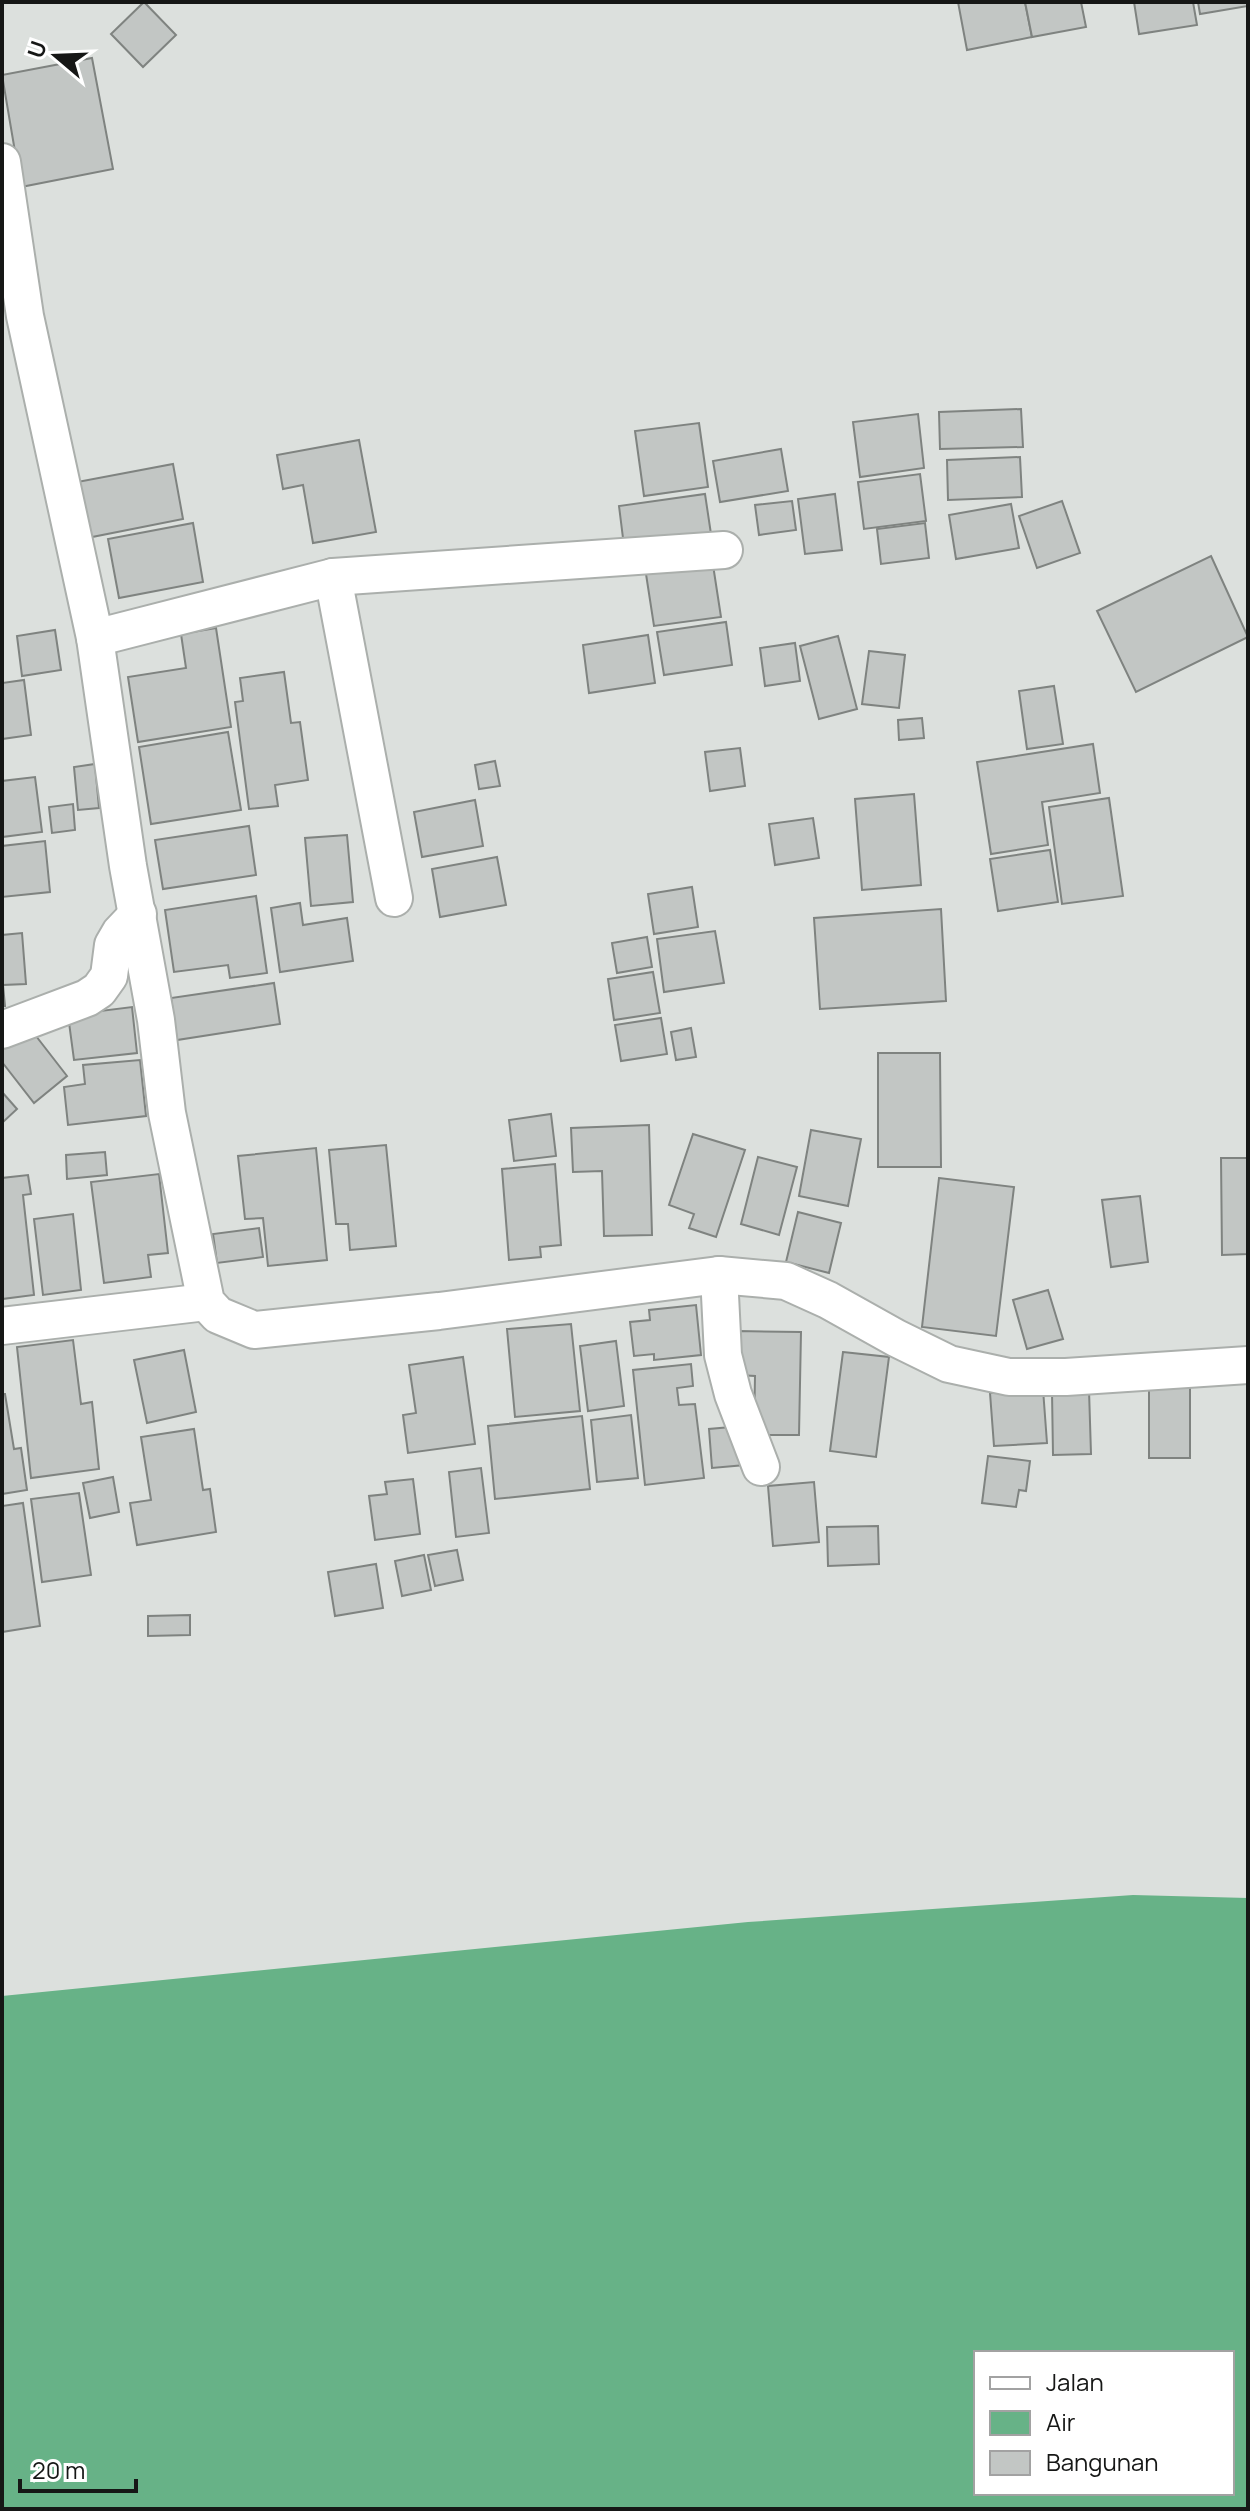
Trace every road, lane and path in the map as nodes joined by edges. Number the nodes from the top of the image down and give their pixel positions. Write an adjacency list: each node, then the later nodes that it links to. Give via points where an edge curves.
1 (2, 162): 4 (street, via 25,316)
2 (724, 550): 3 (street)
3 (333, 577): 4 (street); 5 (street)
4 (95, 638): 6 (street)
5 (394, 898)
6 (138, 914): 7 (street, via 113,945 109,976 99,990); 9 (street, via 167,1113)
7 (2, 1030)
8 (719, 1275): 9 (street, via 254,1330 218,1315); 11 (street, via 786,1281 949,1364 1009,1377); 12 (street, via 723,1355)
9 (206, 1302): 10 (street)
10 (2, 1326)
11 (1248, 1365)
12 (761, 1467)

